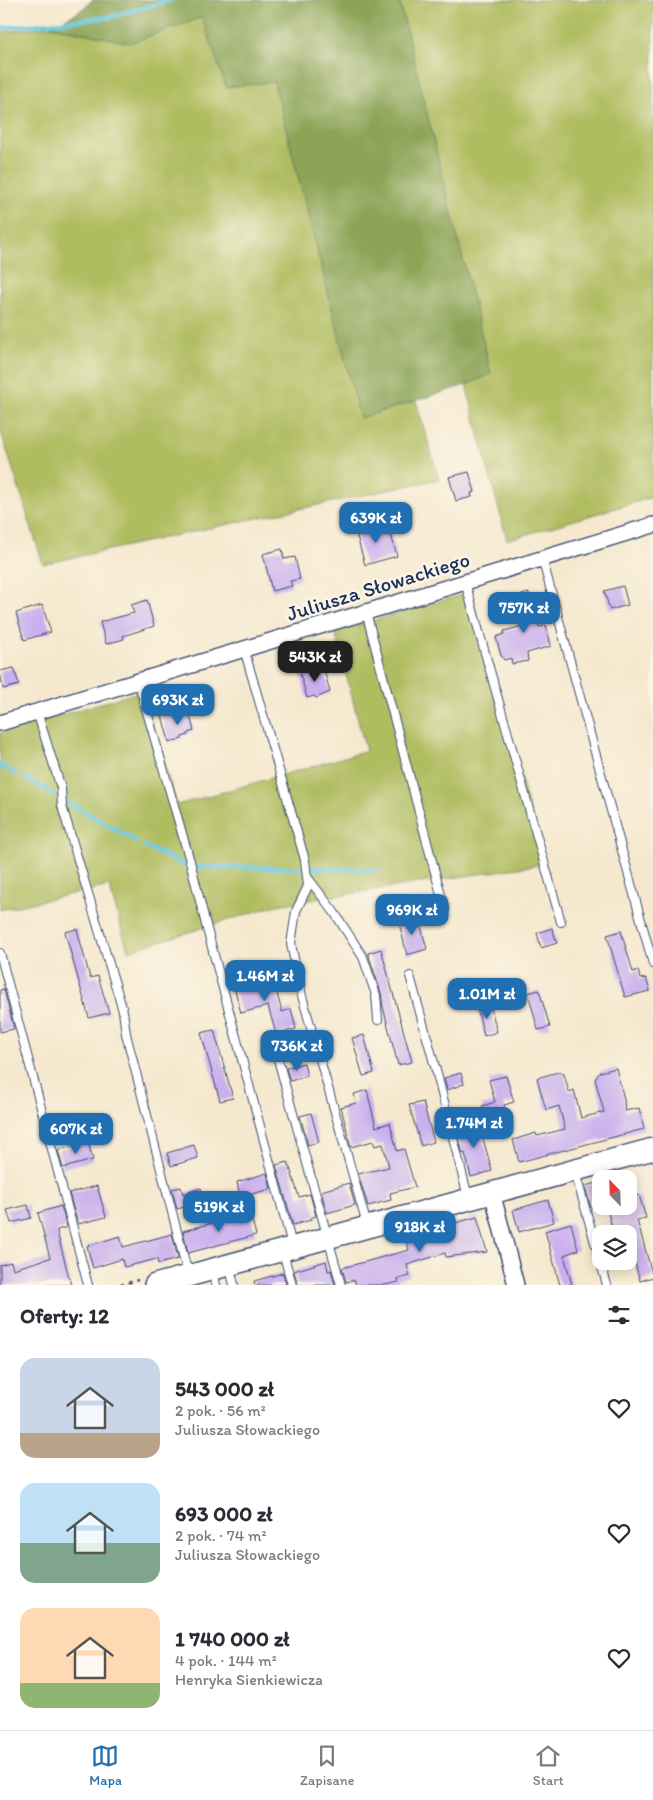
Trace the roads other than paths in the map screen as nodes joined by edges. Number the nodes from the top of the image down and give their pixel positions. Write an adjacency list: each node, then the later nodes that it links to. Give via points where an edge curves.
1 (653, 525): 2 (street, Juliusza Słowackiego)
2 (542, 558): 3 (street, Juliusza Słowackiego); 13 (lane)
3 (466, 582): 4 (street, Juliusza Słowackiego); 11 (lane)
4 (366, 612): 5 (street, Juliusza Słowackiego); 10 (lane)
5 (244, 649): 6 (street, Juliusza Słowackiego); 9 (lane)
6 (138, 681): 7 (street, Juliusza Słowackiego); 23 (lane, via 190,860)
7 (37, 712): 8 (street, Juliusza Słowackiego); 25 (lane, via 123,1011 126,1034)
8 (0, 723)
9 (307, 876): 15 (lane, via 363,957 376,995); 21 (lane, via 308,886 296,911 291,944 302,996)
10 (445, 910)
11 (561, 922)
12 (0, 953): 26 (lane)
13 (653, 964)
14 (410, 976): 20 (lane)
15 (378, 1020)
16 (272, 1038): 22 (lane)
17 (653, 1149): 18 (street)
18 (575, 1170): 19 (street); 32 (lane)
19 (492, 1192): 20 (street); 31 (street)
20 (468, 1199): 21 (street)
21 (368, 1226): 22 (street)
22 (327, 1238): 23 (street); 30 (lane)
23 (288, 1248): 24 (street); 29 (lane)
24 (219, 1273): 25 (street); 28 (lane)
25 (189, 1275): 27 (street)
26 (88, 1285)
27 (155, 1285)
28 (234, 1285)
29 (292, 1285)
30 (341, 1285)
31 (516, 1285)
32 (607, 1285)

